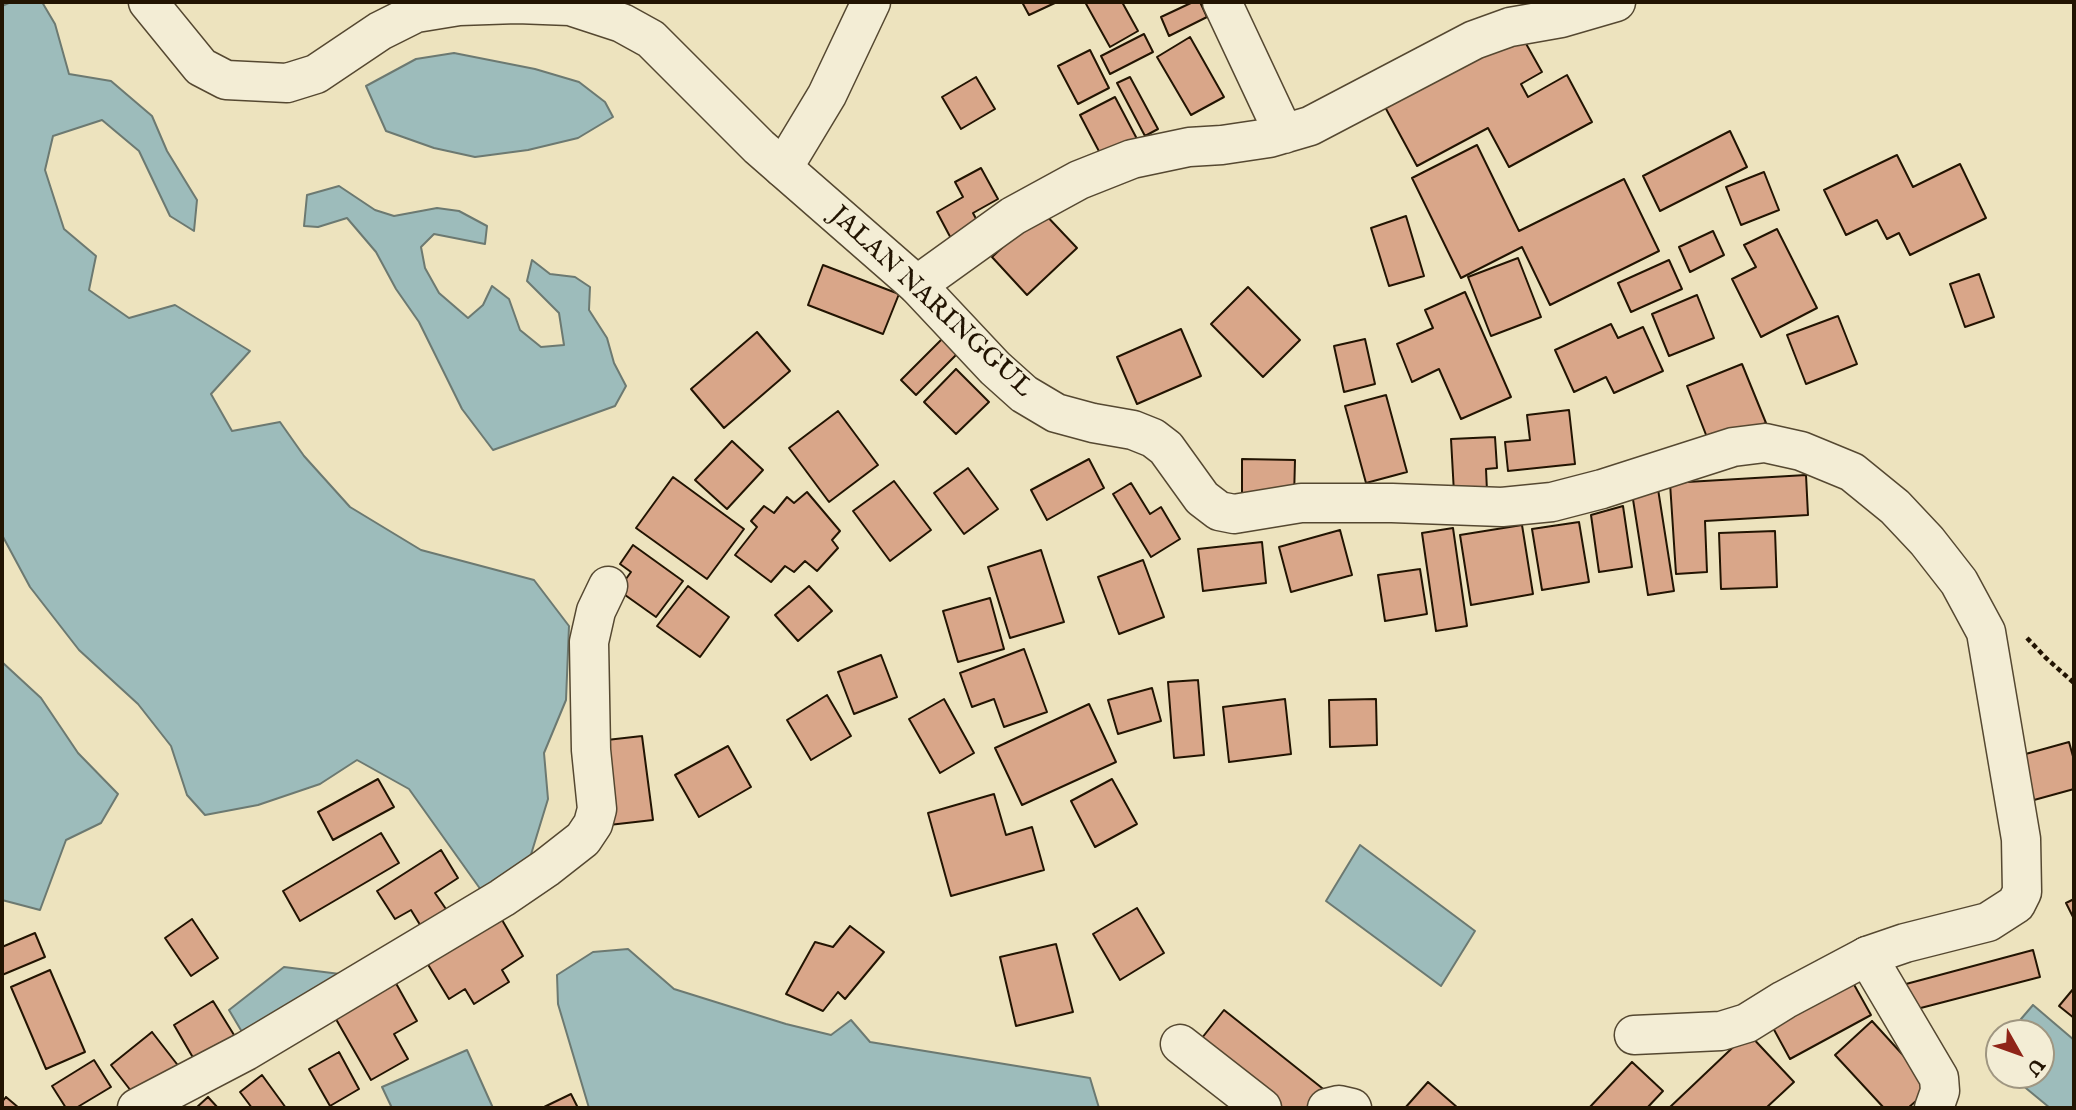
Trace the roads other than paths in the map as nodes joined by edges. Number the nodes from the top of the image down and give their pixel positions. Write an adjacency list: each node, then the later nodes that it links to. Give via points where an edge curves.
1 (148, 2): 6 (street, JALAN NARINGGUL, via 201,67 226,80 288,83 316,74 416,13 459,6 570,6 622,23 651,39)
2 (871, 2): 6 (street, via 827,95)
3 (1222, 2): 5 (street)
4 (1616, 2): 5 (street, via 1474,40 1310,126)
5 (1284, 134): 7 (street, via 1189,146 1132,159 1090,176 1013,216)
6 (783, 168): 7 (street, JALAN NARINGGUL)
7 (917, 285): 9 (street, JALAN NARINGGUL, via 1024,394 1056,413 1153,438 1166,448 1202,498 1219,511 1234,514 1301,503 1502,507 1552,502 1733,447 1765,443 1801,451 1852,472 1927,541 1959,582 1986,632 2023,868 2022,892 2016,905 2003,915)
8 (608, 586): 12 (street, via 589,642 597,808 583,839 502,898 246,1051)
9 (1867, 956): 10 (street, via 1747,1023 1721,1031); 16 (street, via 1939,1078)
10 (1634, 1035)
11 (1180, 1044): 13 (street)
12 (138, 1108)
13 (1262, 1108)
14 (1327, 1108): 15 (street)
15 (1352, 1108)
16 (1934, 1108)

